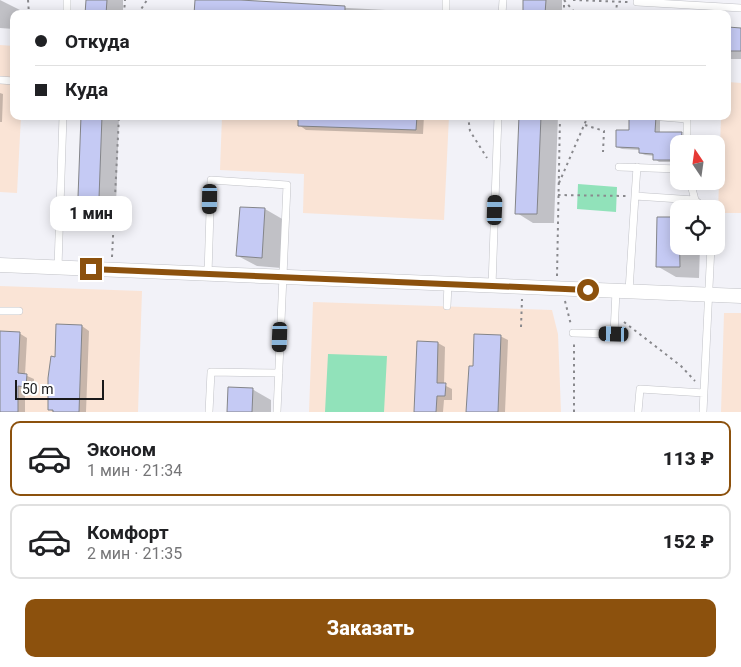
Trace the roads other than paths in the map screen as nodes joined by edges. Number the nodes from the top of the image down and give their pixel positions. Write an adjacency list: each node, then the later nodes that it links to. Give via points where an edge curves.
1 (637, 2): 2 (lane)
2 (741, 8)
3 (63, 120): 15 (lane)
4 (498, 120): 19 (lane)
5 (687, 120): 6 (lane)
6 (687, 135)
7 (619, 167): 8 (lane)
8 (637, 168): 9 (lane); 11 (lane)
9 (670, 169)
10 (692, 190): 12 (lane)
11 (635, 196): 12 (lane); 20 (lane)
12 (695, 200)
13 (711, 255): 21 (lane)
14 (0, 265): 15 (street)
15 (58, 267): 16 (street)
16 (208, 274): 17 (street); 17 (lane, via 211,180 287,185)
17 (283, 277): 18 (street); 27 (lane)
18 (448, 284): 19 (street); 23 (lane)
19 (492, 286): 20 (street)
20 (622, 291): 21 (street); 26 (lane, via 615,309 614,334)
21 (710, 294): 22 (street); 28 (lane)
22 (741, 296)
23 (447, 306)
24 (0, 311): 25 (lane)
25 (18, 311)
26 (573, 333)
27 (279, 373): 29 (lane, via 211,372); 30 (lane)
28 (704, 393): 31 (lane, via 640,389); 32 (lane)
29 (209, 412)
30 (277, 412)
31 (638, 412)
32 (703, 412)

